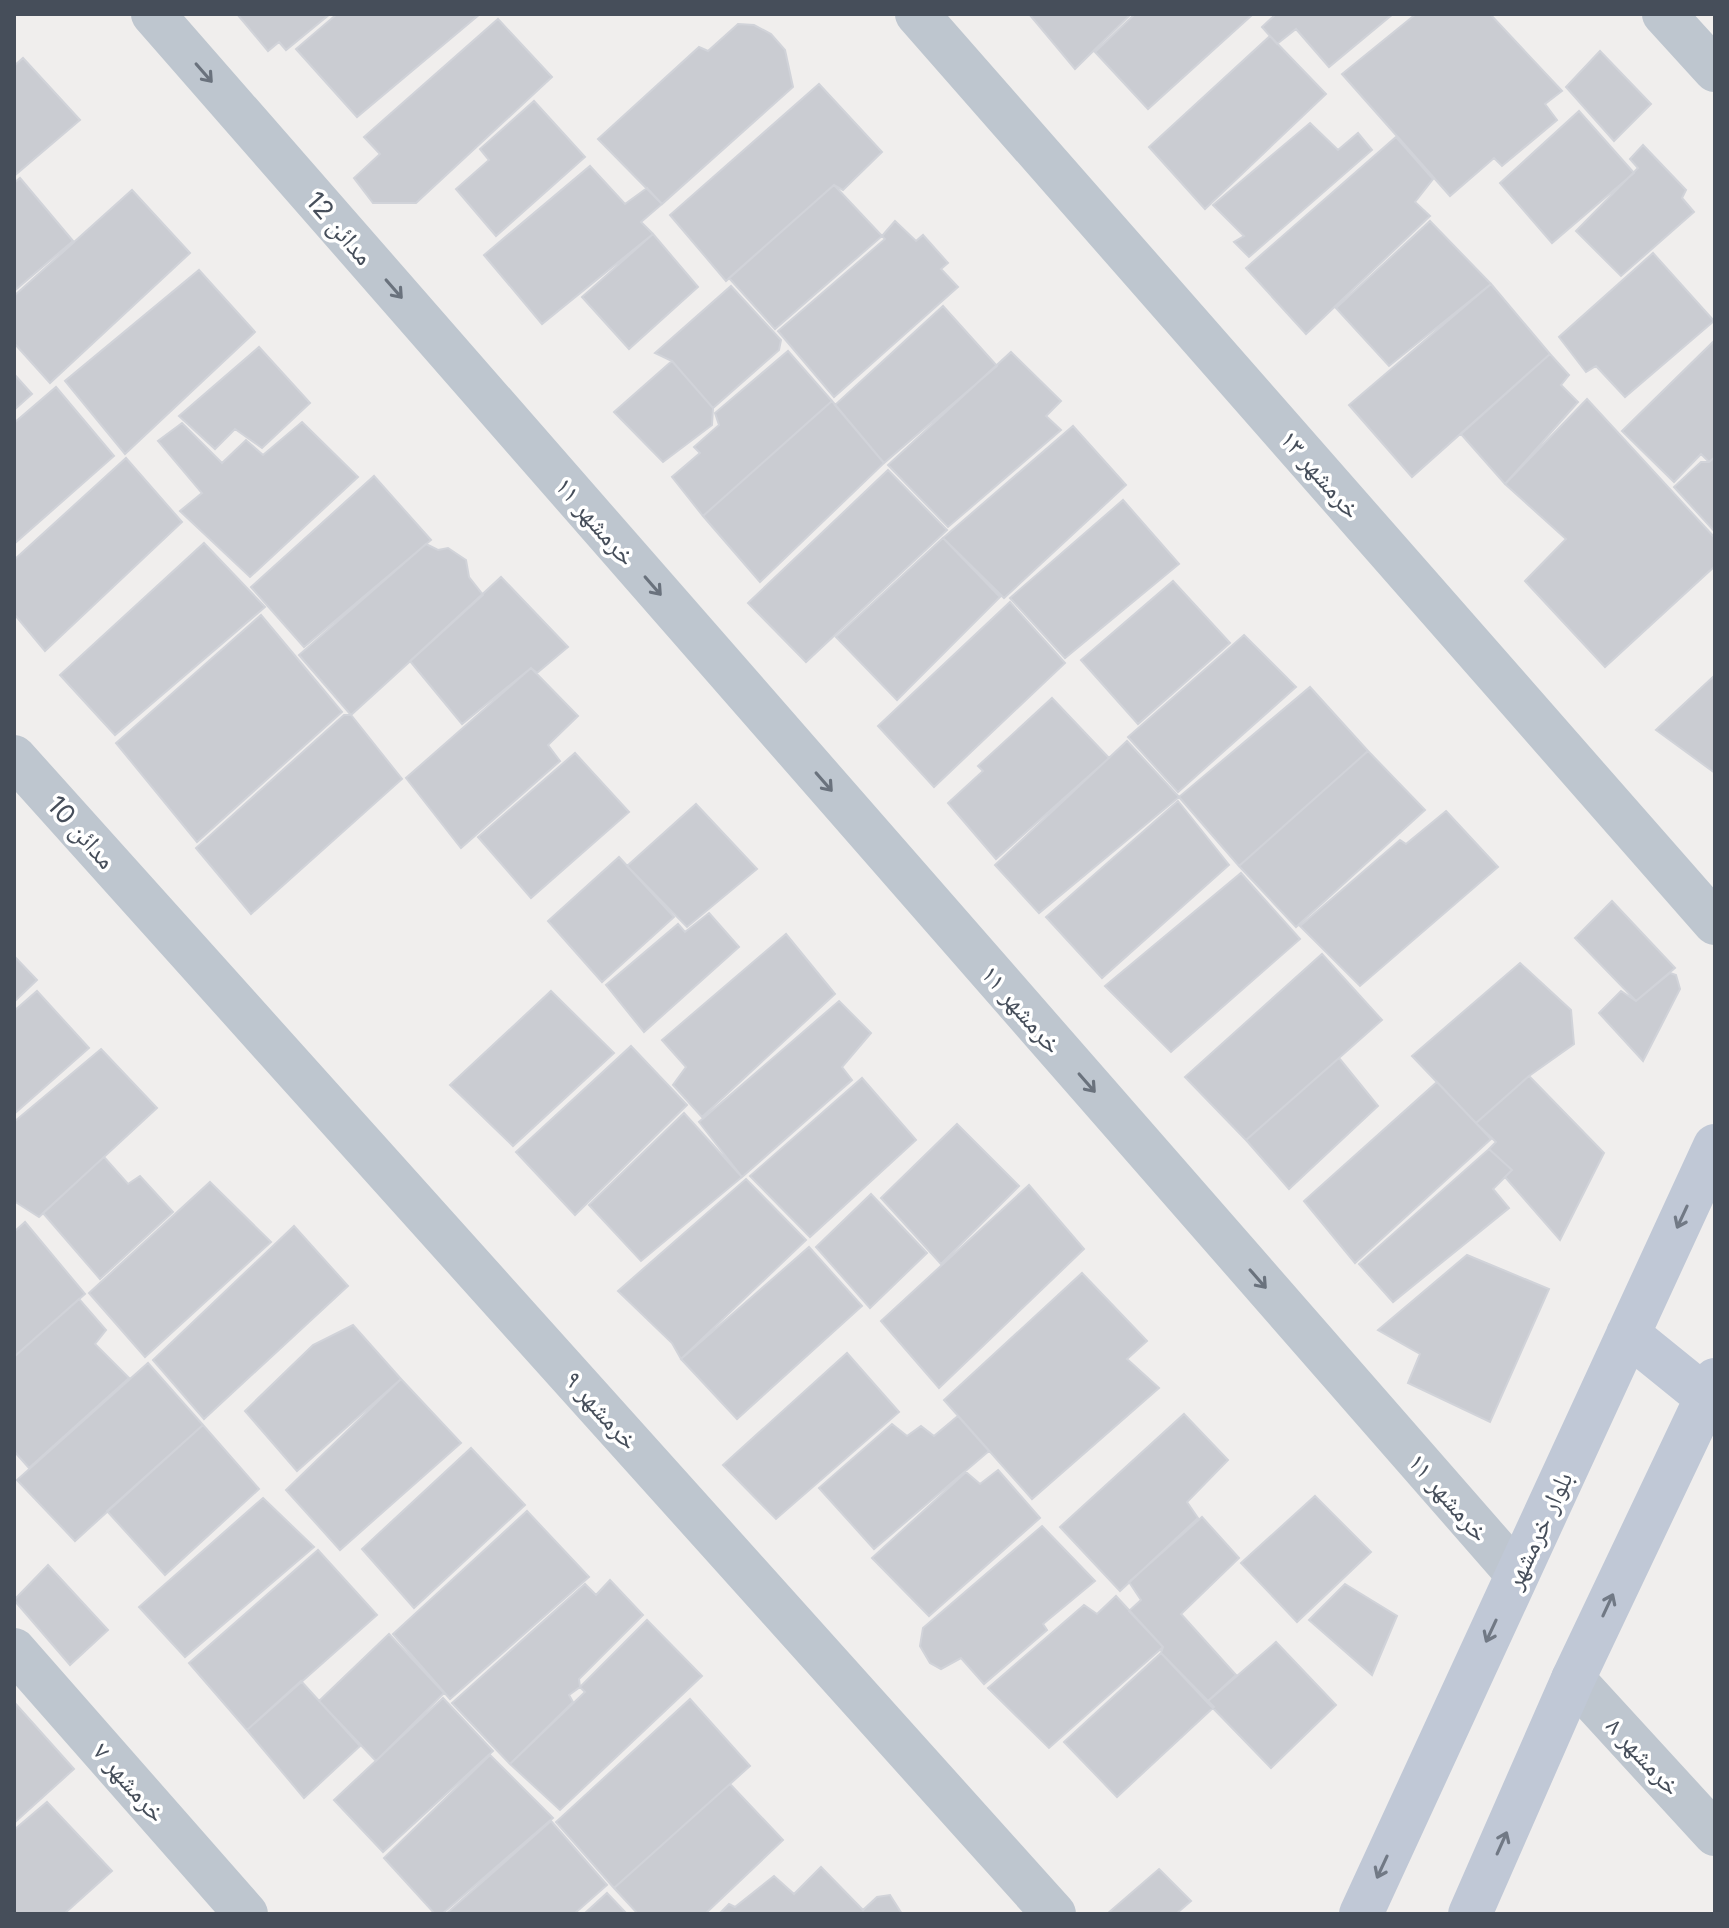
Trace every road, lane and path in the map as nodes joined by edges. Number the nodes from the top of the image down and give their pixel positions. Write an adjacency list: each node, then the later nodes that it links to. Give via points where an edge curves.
1 (153, 14): 5 (street, مدائن 12, one-way to 5)
2 (1664, 14): 4 (street)
3 (922, 20): 8 (street, خرمشهر ۱۳)
4 (1715, 70)
5 (528, 443): 12 (street, خرمشهر ۱۱, one-way to 12)
6 (14, 757): 7 (street, مدائن 10)
7 (150, 906): 17 (street, خرمشهر ۹)
8 (1715, 923)
9 (1715, 1146): 10 (main road, بلوار خرمشهر, one-way to 10)
10 (1628, 1334): 11 (main road); 12 (main road, بلوار خرمشهر)
11 (1711, 1389): 14 (main road, one-way to 11)
12 (1517, 1574): 18 (main road, بلوار خرمشهر, one-way to 18)
13 (14, 1650): 16 (street, خرمشهر ۷)
14 (1573, 1679): 15 (street, خرمشهر ۸); 19 (main road, one-way to 14)
15 (1715, 1834)
16 (246, 1914)
17 (1054, 1914)
18 (1361, 1914)
19 (1470, 1914)

